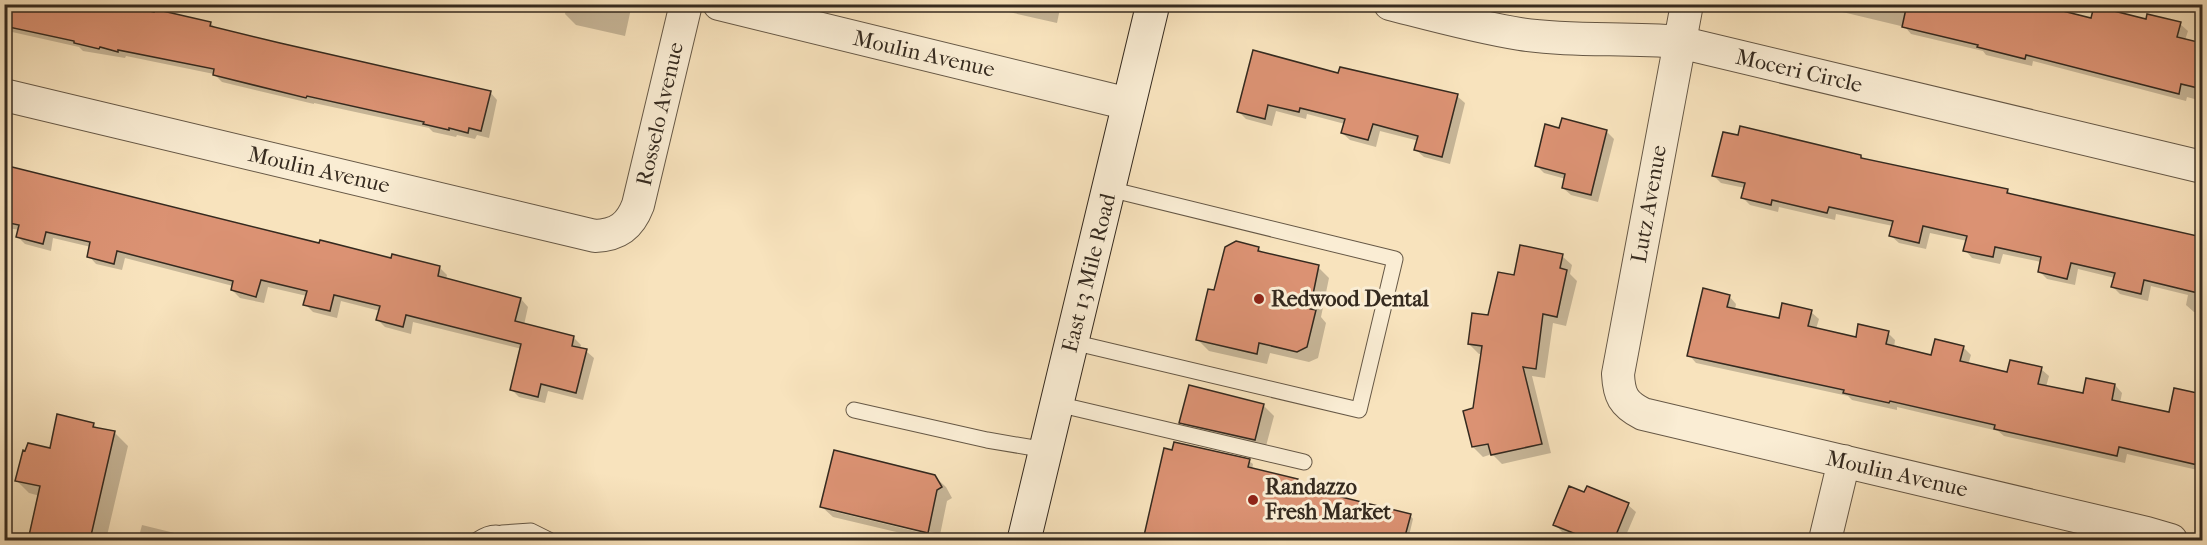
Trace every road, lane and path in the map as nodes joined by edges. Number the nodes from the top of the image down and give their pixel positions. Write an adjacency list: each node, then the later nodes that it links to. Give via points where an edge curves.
1 (686, 4): 11 (street, Rosselo Avenue, via 641,195)
2 (719, 4): 8 (street, Moulin Avenue)
3 (1153, 4): 8 (main road, East 13 Mile Road)
4 (1390, 4): 6 (street, Moceri Circle, via 1520,34)
5 (1687, 4): 6 (street, Lutz Avenue)
6 (1679, 42): 9 (street, Moceri Circle); 13 (street, Lutz Avenue, via 1618,374 1619,391)
7 (4, 95): 11 (street, Moulin Avenue, via 595,236 613,233)
8 (1129, 104): 10 (main road, East 13 Mile Road)
9 (2202, 167)
10 (1109, 189): 12 (main road, East 13 Mile Road); 12 (lane, via 1395,259 1359,410)
11 (630, 222)
12 (1072, 342): 14 (main road, East 13 Mile Road)
13 (1626, 402): 17 (street, Moulin Avenue, via 1643,414)
14 (1057, 404): 16 (main road, East 13 Mile Road); 18 (lane)
15 (854, 410): 16 (lane)
16 (1046, 450): 22 (main road, East 13 Mile Road)
17 (1844, 461): 23 (street); 24 (street, Moulin Avenue)
18 (1304, 462)
19 (508, 537): 20 (lane, via 486,534); 21 (lane, via 531,531)
20 (477, 540)
21 (549, 540)
22 (1024, 540)
23 (1825, 540)
24 (2170, 540)

